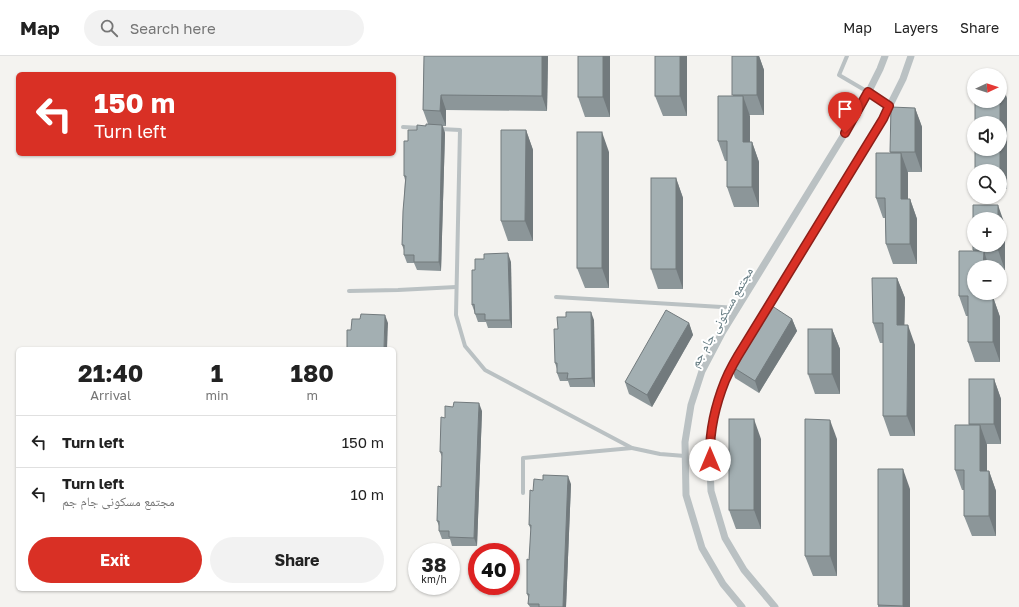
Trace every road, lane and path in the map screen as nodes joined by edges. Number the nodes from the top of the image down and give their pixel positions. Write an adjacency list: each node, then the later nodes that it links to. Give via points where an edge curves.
1 (847, 56): 4 (street, via 839,75)
2 (885, 56): 4 (street, مجتمع مسکونی جام جم)
3 (911, 56): 5 (street)
4 (868, 92): 5 (street); 12 (street, مجتمع مسکونی جام جم)
5 (889, 106): 13 (street)
6 (403, 127): 7 (street)
7 (424, 128)
8 (431, 128): 9 (street, via 460,130)
9 (456, 287): 10 (street); 15 (street, via 456,315 465,346 485,370)
10 (349, 291)
11 (556, 297): 12 (street)
12 (738, 308): 16 (street, مجتمع مسکونی جام جم, via 702,371 691,405)
13 (760, 319)
14 (740, 353): 19 (street, via 725,380 715,411 709,444 711,491 725,538 744,570)
15 (632, 448): 16 (street); 17 (street, via 523,458)
16 (685, 456): 18 (street, مجتمع مسکونی جام جم, via 686,495 702,548 723,584)
17 (523, 493)
18 (742, 607)
19 (775, 607)

